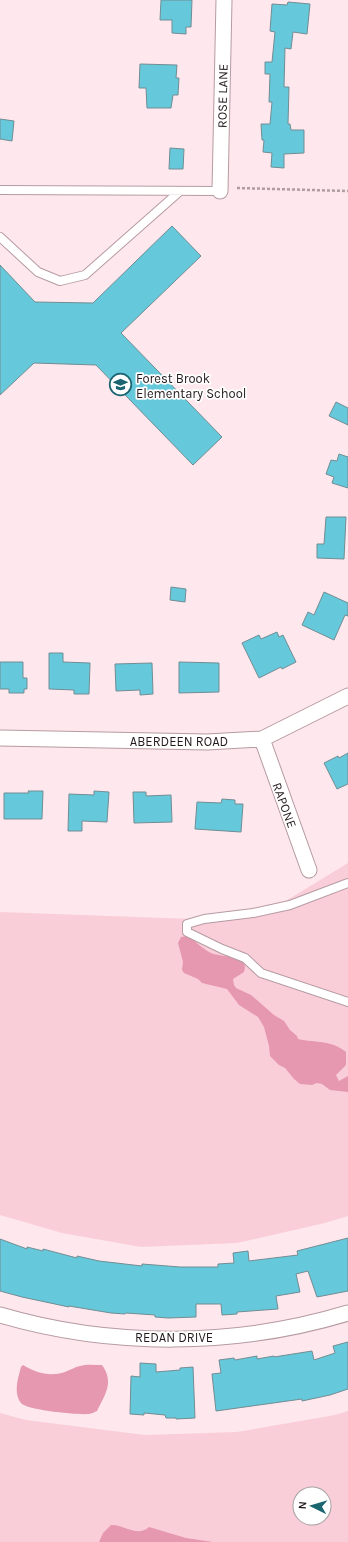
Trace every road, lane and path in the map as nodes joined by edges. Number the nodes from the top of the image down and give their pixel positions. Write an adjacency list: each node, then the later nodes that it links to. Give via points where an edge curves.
1 (224, 0): 4 (street, ROSE LANE)
2 (237, 188): 5 (path)
3 (0, 190): 6 (lane)
4 (220, 191): 6 (lane)
5 (348, 191)
6 (179, 192): 7 (lane, via 85,275 60,281 38,272)
7 (0, 237)
8 (348, 696): 10 (street, ABERDEEN ROAD)
9 (0, 738): 10 (street, ABERDEEN ROAD, via 207,742)
10 (262, 739): 11 (street, RAPONE)
11 (309, 870)
12 (348, 884): 13 (lane, via 290,905 198,920 187,924 187,932 245,958 261,973)
13 (348, 1002)
14 (348, 1314): 15 (street, REDAN DRIVE, via 268,1332 188,1339 95,1334 51,1328)
15 (0, 1315)

